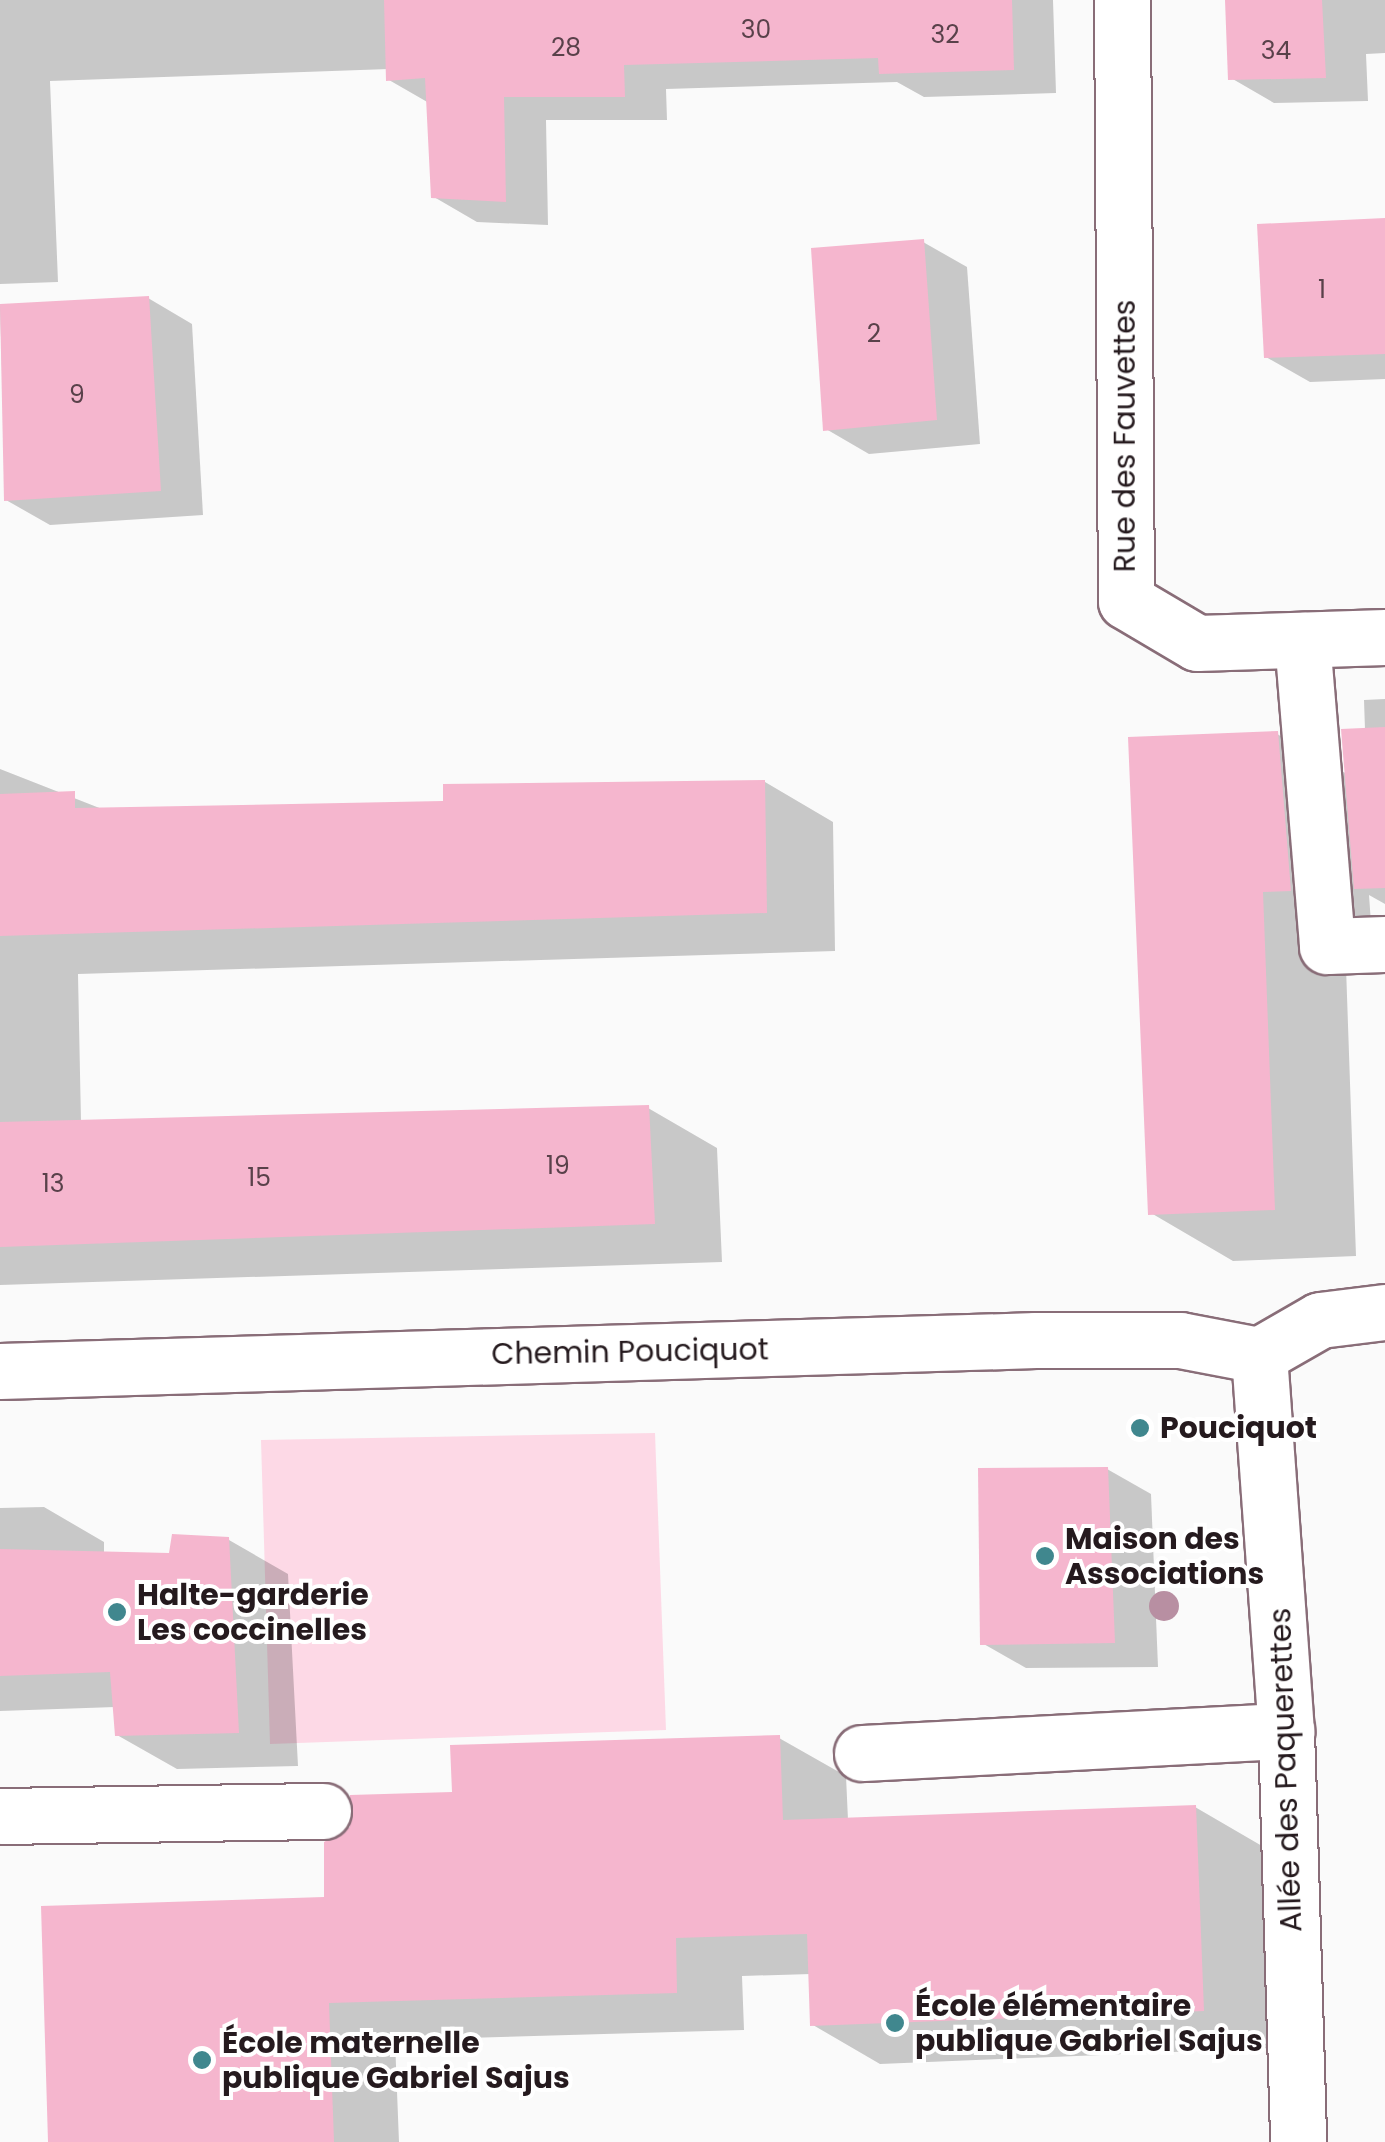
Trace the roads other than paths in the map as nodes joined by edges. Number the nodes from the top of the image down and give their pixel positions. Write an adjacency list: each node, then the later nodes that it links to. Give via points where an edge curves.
1 (1122, 0): 3 (street, Rue des Fauvettes, via 1126,601 1196,643)
2 (1385, 637): 3 (street, Rue des Fauvettes)
3 (1302, 640): 4 (street, via 1327,946)
4 (1385, 944)
5 (1385, 1312): 6 (street, via 1320,1320)
6 (1259, 1355): 7 (street, Chemin Pouciquot, via 1180,1340 1036,1340); 8 (street, Allée des Paquerettes)
7 (0, 1371)
8 (1286, 1731): 9 (street); 12 (street, Allée des Paquerettes)
9 (862, 1753)
10 (323, 1811): 11 (street)
11 (0, 1816)
12 (1298, 2142)

